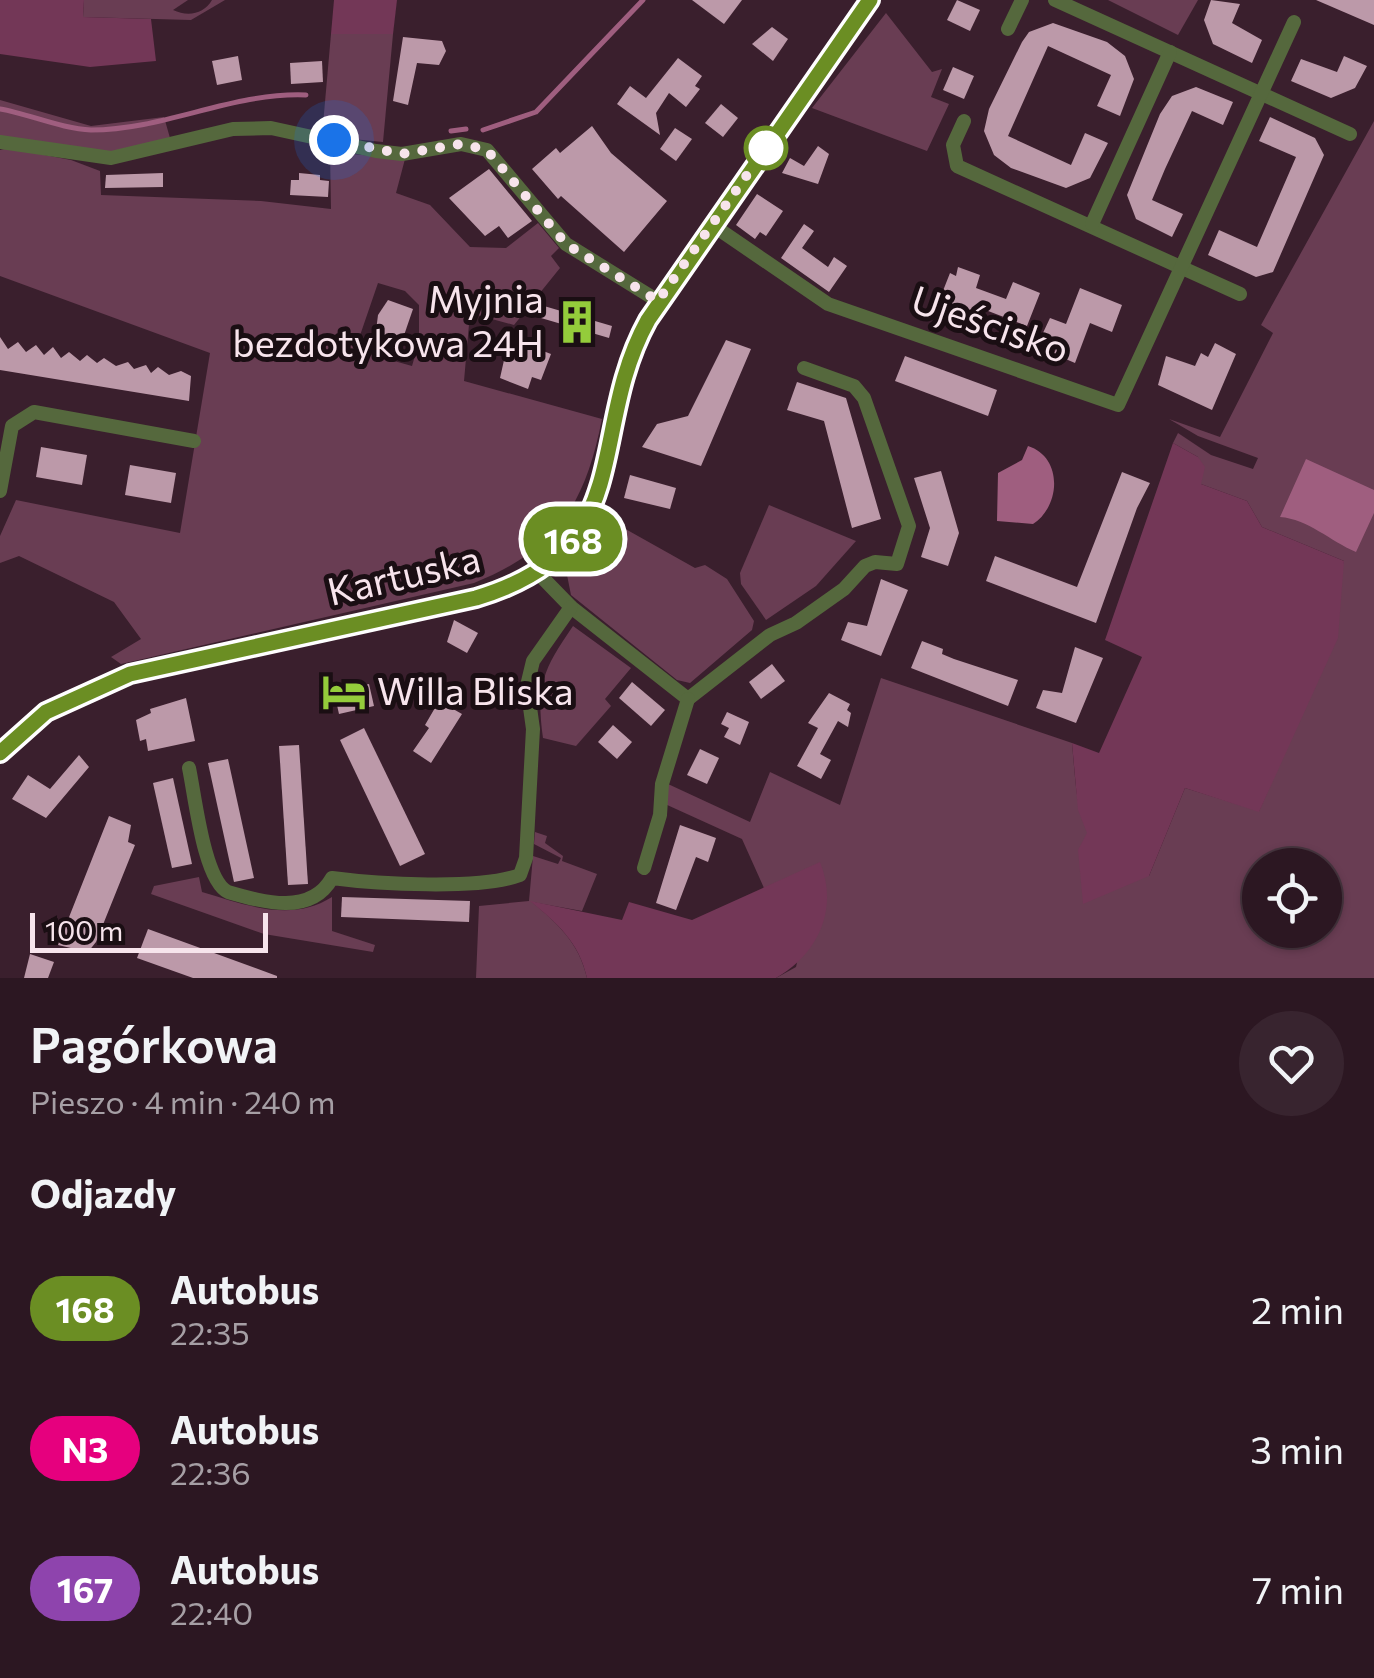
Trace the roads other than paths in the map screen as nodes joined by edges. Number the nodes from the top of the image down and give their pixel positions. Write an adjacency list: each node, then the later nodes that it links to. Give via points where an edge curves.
1 (870, 0): 11 (street, Kartuska)
2 (1022, 0): 5 (street)
3 (1055, 0): 6 (street)
4 (1294, 22): 7 (street, Ujeścisko)
5 (1008, 29)
6 (1170, 52): 7 (street); 12 (street)
7 (1262, 92): 9 (street); 13 (street, Ujeścisko)
8 (964, 122): 12 (street, via 952,145 957,166)
9 (1350, 134)
10 (0, 142): 15 (street, via 111,158 233,129 271,128 402,154 461,144 487,150 566,244)
11 (712, 224): 13 (street, Ujeścisko, via 828,304 1118,405); 15 (street, Kartuska)
12 (1092, 224): 13 (street)
13 (1182, 265): 14 (street)
14 (1240, 294)
15 (658, 301): 19 (street, Kartuska, via 630,358 593,508 568,545)
16 (804, 368): 21 (street, via 854,386 864,398 909,526 897,564 865,566)
17 (194, 441): 18 (street, via 34,412 12,426)
18 (0, 491)
19 (536, 572): 20 (street); 22 (street, Kartuska, via 476,598 118,678 46,712)
20 (571, 607): 21 (street); 23 (street, via 533,662 527,686 533,729 520,875 444,882 332,878 319,896 303,903 228,892 210,869)
21 (688, 700): 24 (street)
22 (0, 753)
23 (189, 768)
24 (644, 868)

